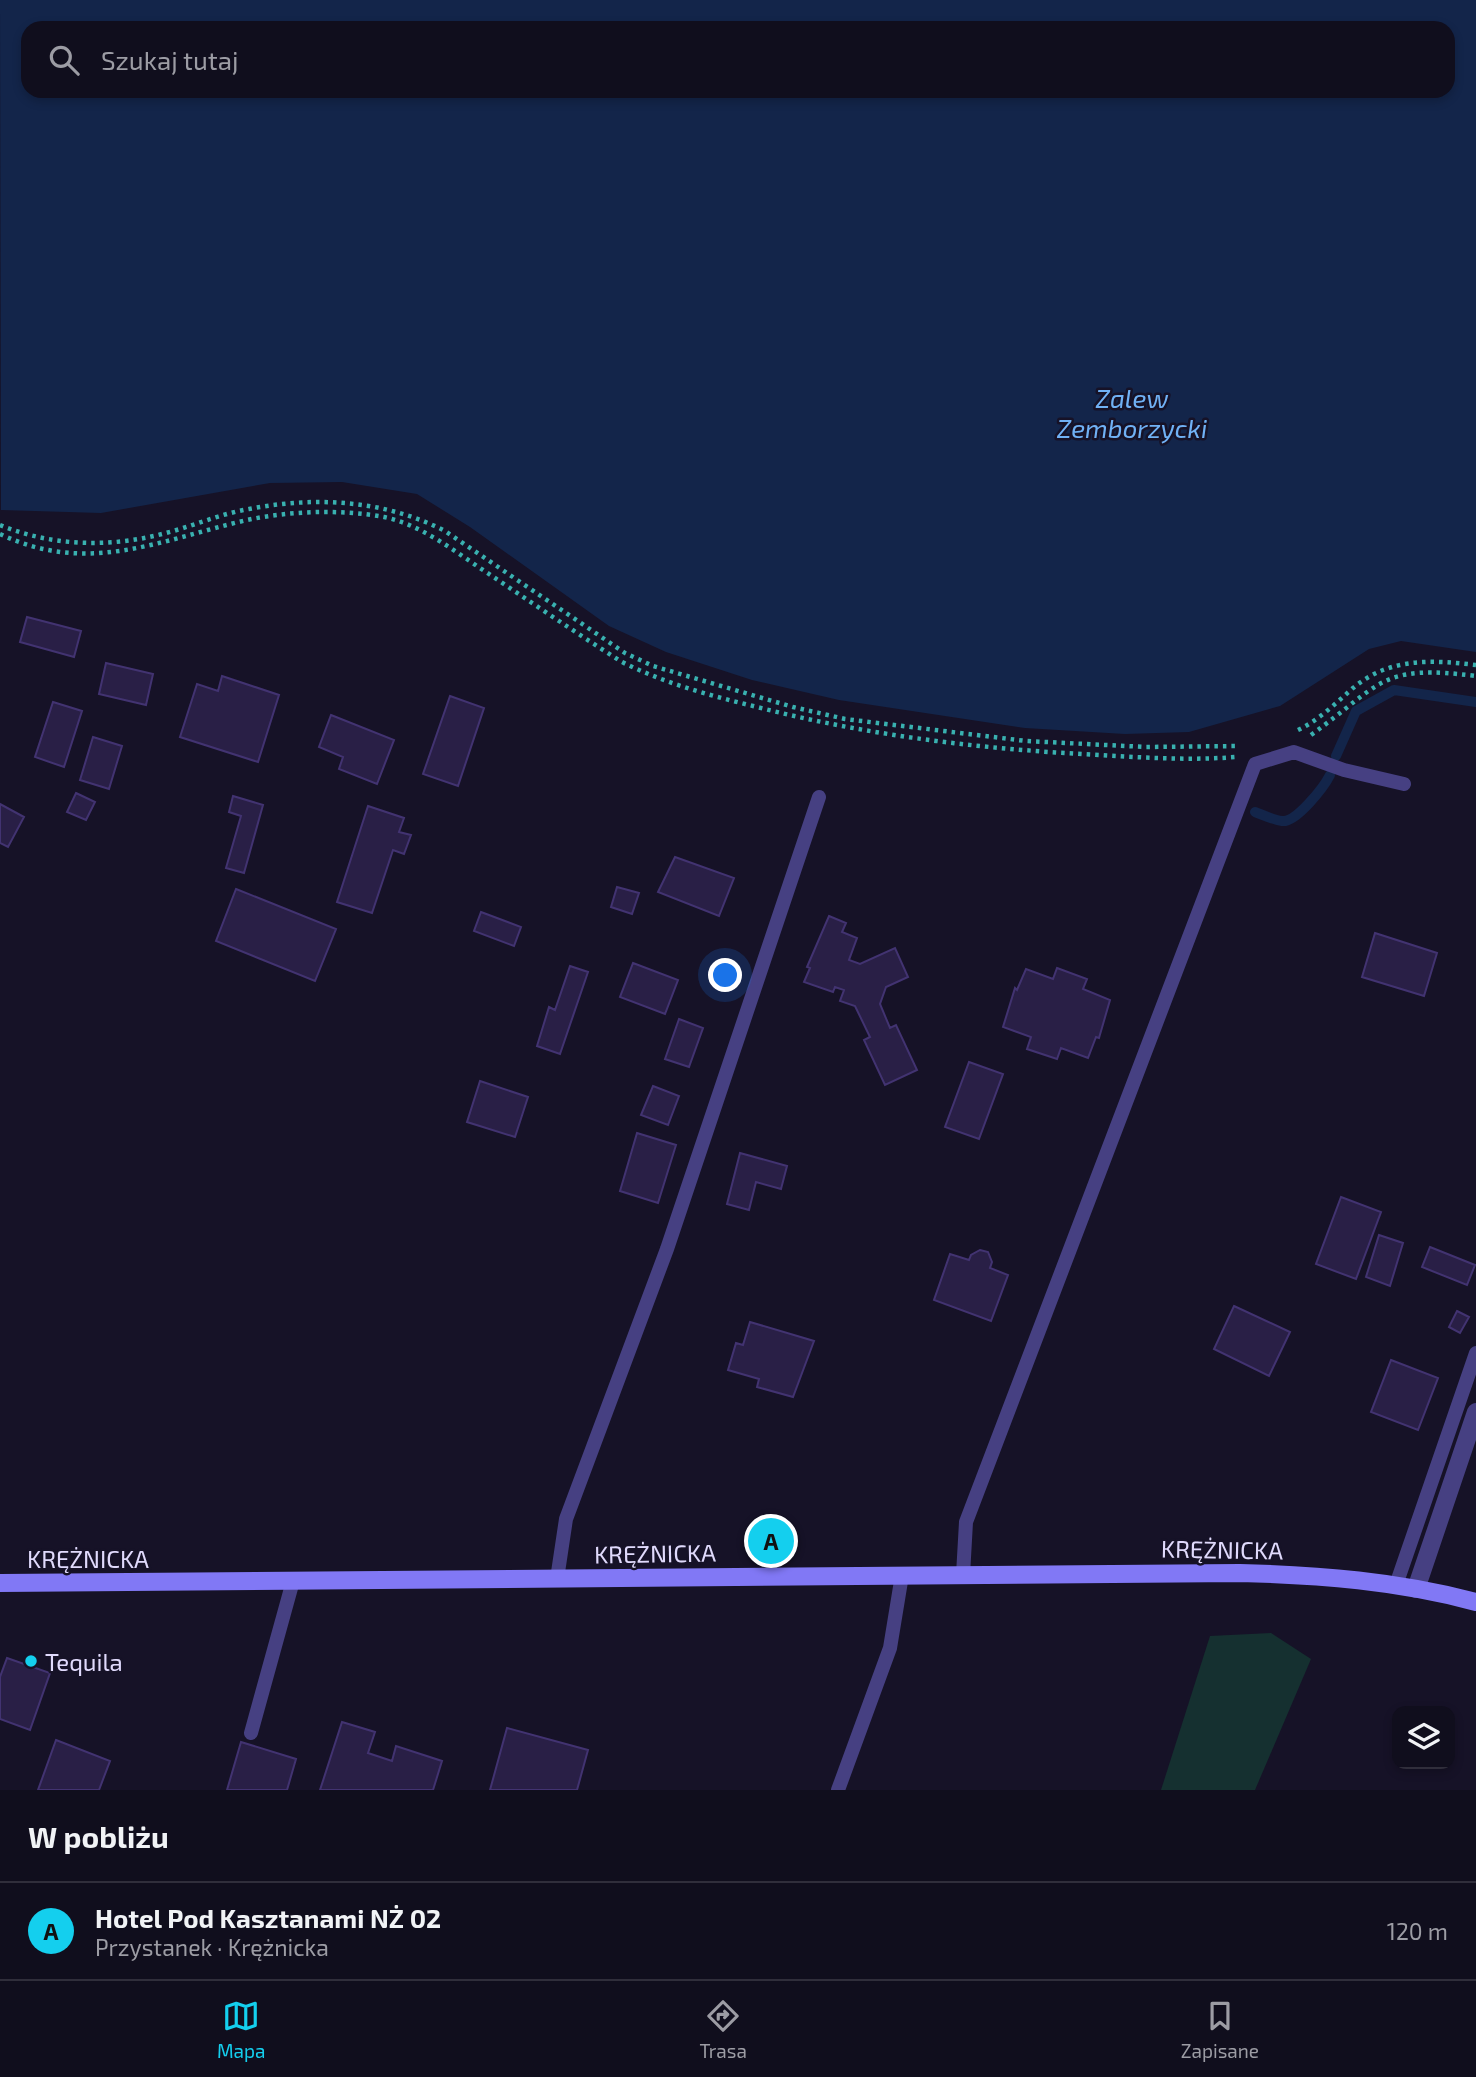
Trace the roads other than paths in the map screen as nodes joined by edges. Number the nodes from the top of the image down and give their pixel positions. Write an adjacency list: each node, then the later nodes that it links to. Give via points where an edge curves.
1 (1404, 784): 5 (lane, via 1294,752 1255,764 966,1522)
2 (819, 797): 7 (lane, via 667,1249 566,1519)
3 (1476, 1353): 10 (lane)
4 (1476, 1412): 11 (street)
5 (963, 1575): 6 (street, KRĘŻNICKA); 10 (street, KRĘŻNICKA, via 1282,1574)
6 (902, 1576): 7 (street, KRĘŻNICKA); 14 (lane, via 890,1648)
7 (557, 1579): 8 (street, KRĘŻNICKA)
8 (293, 1581): 9 (street, KRĘŻNICKA); 13 (lane)
9 (0, 1583)
10 (1396, 1585): 11 (street, KRĘŻNICKA)
11 (1416, 1589): 12 (street, KRĘŻNICKA)
12 (1476, 1602)
13 (251, 1733)
14 (838, 1790)

